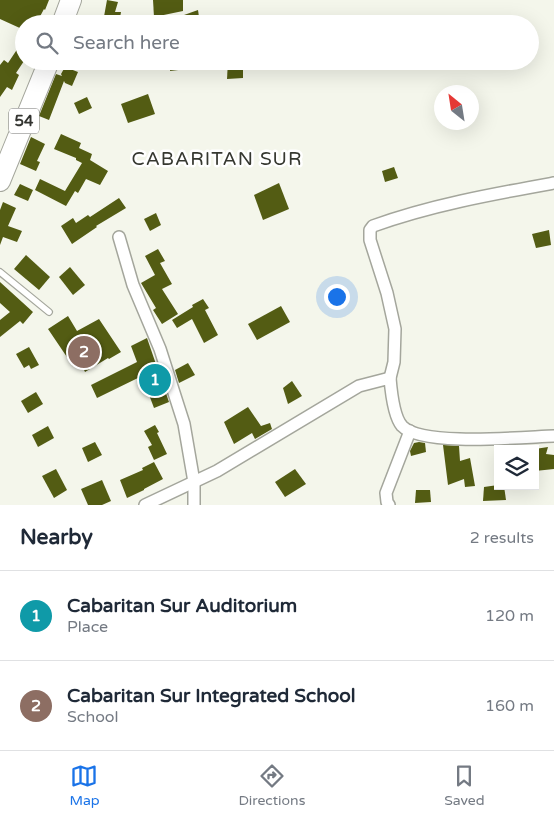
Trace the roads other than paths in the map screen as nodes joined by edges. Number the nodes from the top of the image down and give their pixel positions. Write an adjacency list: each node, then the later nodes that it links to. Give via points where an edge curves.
1 (71, 0): 2 (highway)
2 (65, 15)
3 (45, 70): 4 (highway, 54)
4 (0, 181)
5 (554, 183): 9 (street, via 403,215 373,226 370,240 395,329)
6 (118, 237): 12 (street, via 184,424)
7 (0, 272): 8 (lane)
8 (49, 312)
9 (390, 378): 10 (street, via 398,419); 12 (street, via 359,386 241,458)
10 (410, 430): 11 (street, via 454,439); 15 (street, via 386,493)
11 (554, 436)
12 (194, 482): 13 (street); 14 (street)
13 (145, 505)
14 (194, 505)
15 (389, 505)

